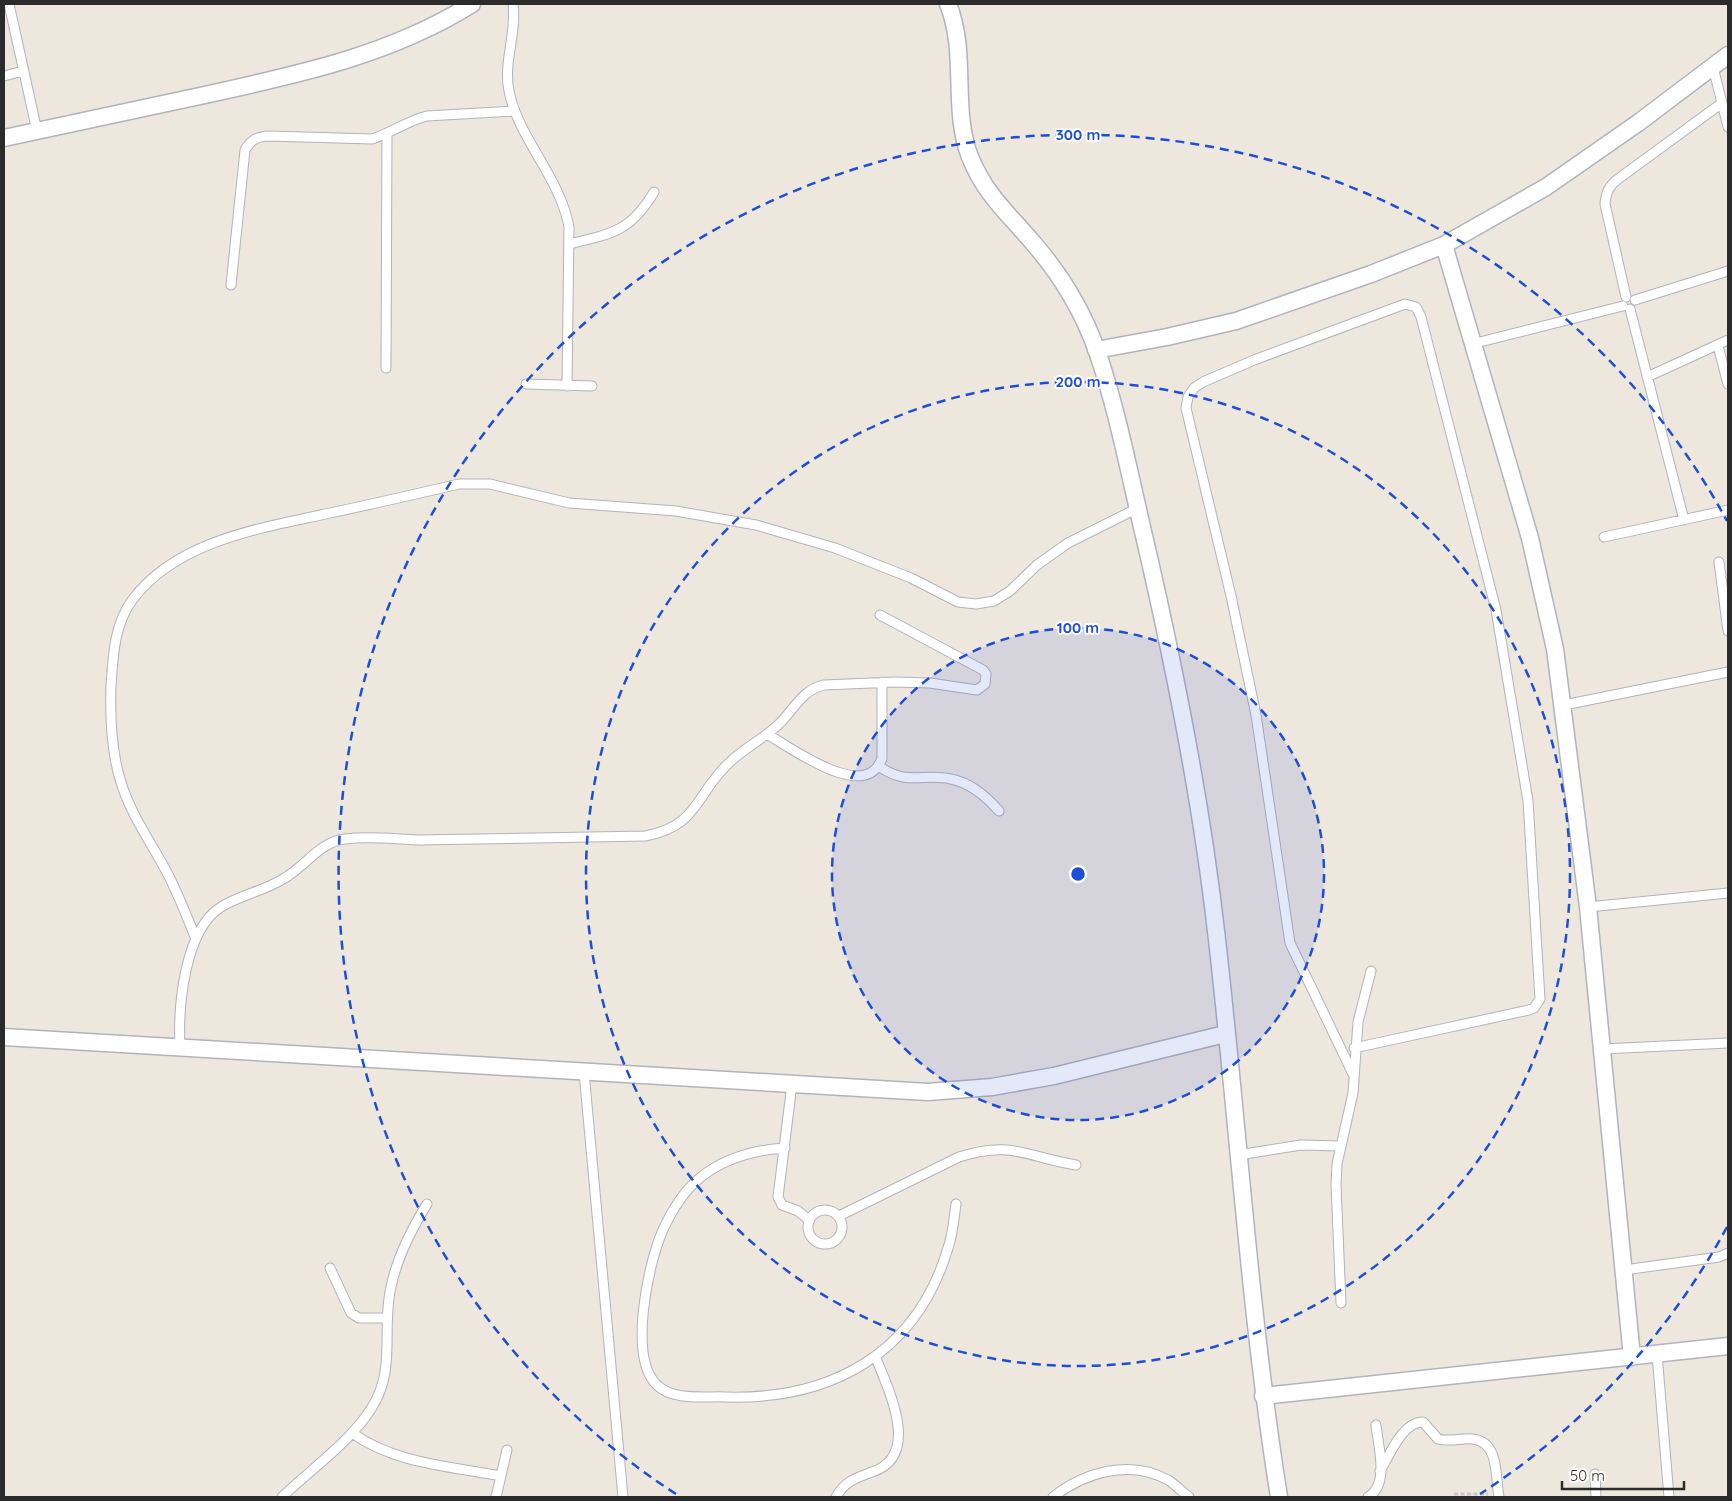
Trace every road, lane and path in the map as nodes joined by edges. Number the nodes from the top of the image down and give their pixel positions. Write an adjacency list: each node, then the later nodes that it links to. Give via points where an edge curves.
1 (9, 4): 7 (lane)
2 (472, 4): 12 (street, via 402,40 309,72)
3 (513, 4): 10 (lane, via 514,32 507,70 509,91)
4 (948, 4): 26 (street, via 959,49 960,118 969,153 989,192 1059,276 1080,312)
5 (1728, 55): 6 (street)
6 (1713, 67): 9 (lane); 17 (street, via 1638,124 1546,187)
7 (23, 71): 8 (lane); 12 (lane)
8 (4, 76)
9 (1722, 103): 11 (lane); 20 (lane, via 1618,179 1606,194 1605,204)
10 (516, 111): 13 (lane, via 427,116); 16 (lane, via 566,210)
11 (1728, 127)
12 (37, 131): 14 (street)
13 (387, 134): 19 (lane, via 356,140 258,136 250,141 245,150); 27 (lane)
14 (4, 138)
15 (654, 192): 16 (lane, via 642,212 624,228)
16 (569, 244): 31 (lane)
17 (1444, 245): 24 (street); 26 (street, via 1236,321)
18 (1728, 271): 21 (lane)
19 (231, 285)
20 (1626, 296): 21 (lane); 22 (lane, via 1623,299)
21 (1635, 300): 22 (lane, via 1633,307)
22 (1627, 308): 24 (lane); 28 (lane)
23 (1728, 340): 25 (lane)
24 (1472, 344): 42 (street, via 1532,548)
25 (1718, 346): 28 (lane); 30 (lane)
26 (1096, 350): 33 (street)
27 (386, 368)
28 (1647, 377): 35 (lane)
29 (526, 384): 31 (lane)
30 (1728, 384)
31 (567, 386): 32 (lane)
32 (592, 386)
33 (1138, 508): 48 (lane, via 1068,543 994,601 976,604 958,602 911,578 835,548 756,525 676,510 569,503 490,484 459,484 256,530 203,548 152,578 132,600 118,628 112,657 110,707 112,742 131,810 167,872); 50 (street, via 1187,735 1216,933)
34 (1728, 510): 35 (lane)
35 (1684, 520): 36 (lane)
36 (1604, 537)
37 (1719, 562): 39 (lane)
38 (880, 615): 41 (lane, via 983,670 987,679 977,690 930,683)
39 (1728, 630)
40 (1728, 672): 42 (lane)
41 (882, 682): 43 (lane, via 812,687); 44 (lane, via 883,750)
42 (1564, 705): 47 (street)
43 (767, 734): 44 (lane, via 815,763 843,774 866,776); 48 (lane, via 729,763 683,822 665,832 635,836 344,839 329,843 283,879 222,906 209,917)
44 (880, 767): 45 (lane, via 901,778 951,779 970,785)
45 (999, 811)
46 (1728, 893): 47 (lane)
47 (1588, 907): 55 (street)
48 (196, 939): 53 (lane, via 182,989)
49 (1371, 971): 54 (lane)
50 (1226, 1034): 58 (street, via 1054,1076 992,1087 928,1092); 61 (street)
51 (4, 1037): 53 (street)
52 (1728, 1043): 55 (lane)
53 (180, 1047): 56 (street)
54 (1354, 1048): 57 (lane); 57 (lane, via 1529,1010 1540,999 1528,800 1496,610 1421,317 1416,307 1405,304 1203,382 1188,397 1186,408 1256,715 1290,943)
55 (1602, 1049): 69 (street)
56 (584, 1072): 58 (street); 87 (lane)
57 (1353, 1074): 59 (lane, via 1353,1093)
58 (792, 1084): 60 (lane)
59 (1341, 1146): 61 (lane, via 1301,1146); 70 (lane, via 1336,1185)
60 (785, 1148): 66 (lane, via 779,1202); 75 (lane, via 762,1150 730,1159 700,1177 677,1203 662,1234 650,1271 642,1328 646,1371 657,1385 673,1394 734,1397 803,1389 836,1379)
61 (1238, 1155): 76 (street)
62 (1076, 1165): 65 (lane, via 1019,1150 979,1150)
63 (427, 1204): 71 (lane, via 399,1258 390,1288)
64 (956, 1204): 75 (lane, via 949,1248 932,1289 908,1327)
65 (839, 1216): 66 (lane, via 822,1209); 66 (lane, via 841,1234 828,1244 811,1238 807,1226)
66 (809, 1220)
67 (1728, 1253): 69 (lane)
68 (330, 1268): 71 (lane, via 351,1314 359,1318)
69 (1624, 1270): 74 (street)
70 (1341, 1303)
71 (387, 1318): 78 (lane, via 389,1349 384,1380 372,1408)
72 (1728, 1346): 73 (street)
73 (1657, 1354): 74 (street); 94 (lane)
74 (1632, 1357): 76 (street)
75 (876, 1358): 88 (lane, via 899,1421 897,1445 887,1465 847,1482)
76 (1263, 1396): 91 (street)
77 (1376, 1425): 80 (lane)
78 (352, 1433): 82 (lane, via 392,1455); 85 (lane)
79 (507, 1450): 82 (lane)
80 (1380, 1471): 84 (lane, via 1408,1427 1418,1421 1423,1422 1438,1439 1471,1439 1485,1444 1494,1457); 92 (lane, via 1381,1481 1377,1490)
81 (1595, 1474): 93 (lane)
82 (501, 1476): 86 (lane)
83 (1454, 1494): 84 (path)
84 (1499, 1495)
85 (282, 1497)
86 (496, 1497)
87 (623, 1497)
88 (836, 1497)
89 (1053, 1497): 90 (lane, via 1092,1474 1120,1469 1168,1480)
90 (1189, 1497)
91 (1279, 1497)
92 (1368, 1497)
93 (1596, 1497)
94 (1669, 1497)

